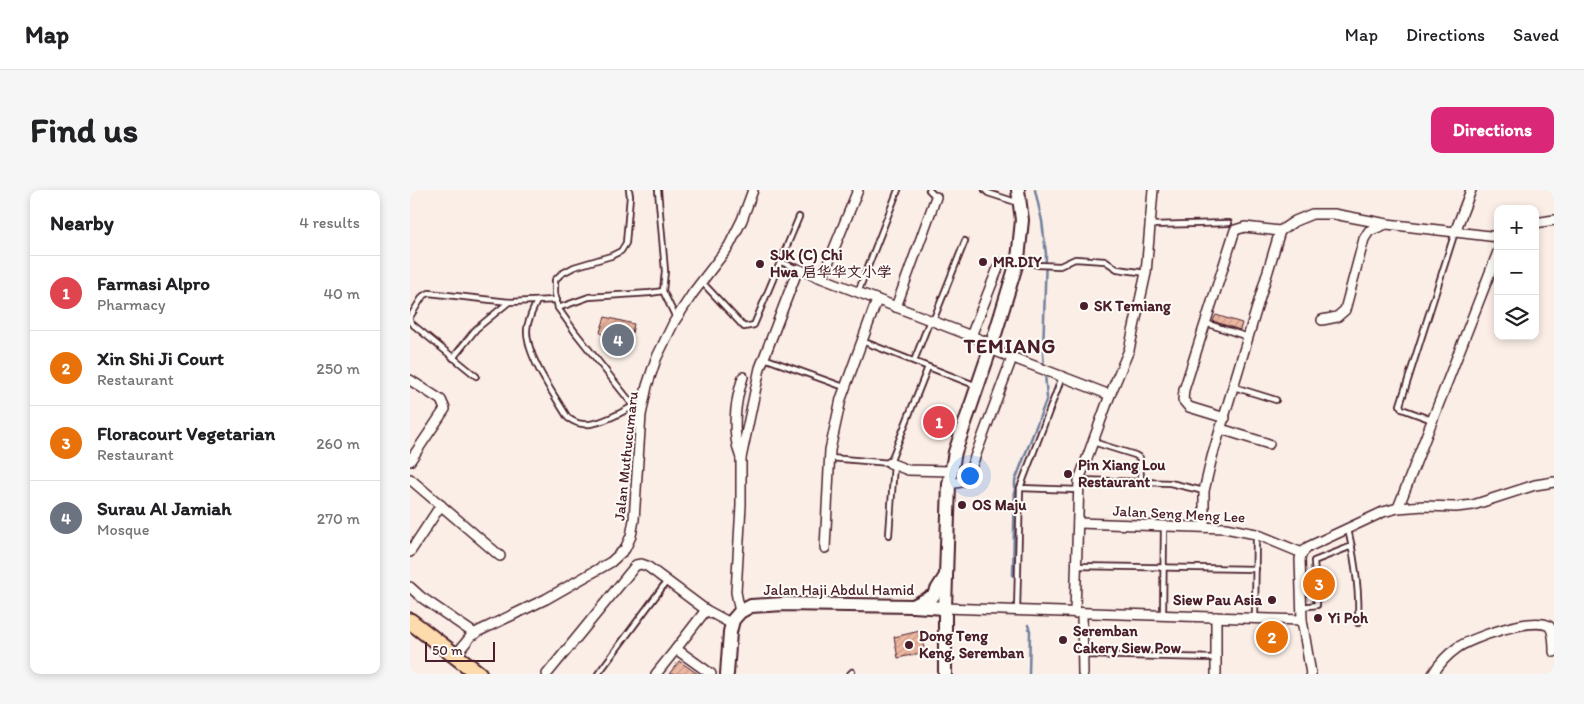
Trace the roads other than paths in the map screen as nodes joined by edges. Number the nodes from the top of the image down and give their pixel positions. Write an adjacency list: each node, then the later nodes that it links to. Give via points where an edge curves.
1 (629, 190): 33 (lane, via 626,243 621,251 561,274 555,280)
2 (658, 190): 31 (lane, via 665,271)
3 (753, 190): 30 (street, Jalan Muthucumaru, via 729,246)
4 (858, 190): 29 (street)
5 (898, 190): 32 (lane)
6 (929, 190): 11 (lane)
7 (985, 190): 12 (lane)
8 (1018, 190): 12 (street)
9 (1152, 190): 18 (street)
10 (1471, 190): 20 (street)
11 (936, 197): 37 (street)
12 (1020, 204): 23 (street)
13 (799, 217): 24 (lane)
14 (1554, 220): 15 (street)
15 (1539, 222)
16 (1229, 223): 18 (lane)
17 (1386, 224): 19 (street, via 1334,214 1312,214); 20 (street); 41 (street, via 1369,230 1364,240 1345,310 1337,317)
18 (1151, 225): 28 (street)
19 (1280, 231): 43 (street, via 1244,227 1235,230); 45 (street)
20 (1455, 232): 21 (street); 65 (lane, via 1400,405 1402,409)
21 (1494, 237)
22 (965, 241): 42 (lane)
23 (1018, 259): 28 (lane, via 1050,266 1080,259 1105,261 1117,269); 47 (street)
24 (781, 262): 27 (lane); 30 (lane, via 754,325 744,327)
25 (1494, 262): 65 (street)
26 (1000, 263): 44 (street)
27 (798, 269): 29 (street); 49 (street)
28 (1146, 273): 60 (street, via 1129,350)
29 (822, 278): 32 (street)
30 (702, 282): 40 (street, Jalan Muthucumaru)
31 (663, 291): 38 (lane, via 589,297); 40 (lane)
32 (858, 292): 34 (street)
33 (556, 300): 35 (lane); 38 (lane)
34 (877, 300): 37 (street); 46 (street)
35 (537, 301): 36 (lane); 62 (lane, via 526,328 527,337 535,362 568,418 585,425)
36 (508, 302): 39 (lane, via 429,292); 48 (lane, via 476,329)
37 (896, 307): 42 (street)
38 (558, 308): 62 (lane)
39 (410, 318): 48 (lane, via 411,323)
40 (676, 318): 63 (street, Jalan Muthucumaru, via 656,359)
41 (1322, 320)
42 (932, 321): 44 (street); 51 (lane)
43 (1205, 323): 45 (lane); 64 (street, via 1183,400 1189,407)
44 (971, 336): 47 (street)
45 (1248, 337): 58 (street)
46 (862, 341): 51 (lane); 59 (street)
47 (991, 347): 50 (street); 57 (street)
48 (453, 358): 53 (lane)
49 (764, 358): 59 (lane); 69 (street)
50 (1012, 358): 55 (street); 78 (street, via 969,473 961,482)
51 (914, 361): 52 (lane)
52 (928, 367): 57 (lane); 72 (lane)
53 (476, 376)
54 (743, 377): 69 (street, via 737,395 735,432)
55 (1062, 377): 60 (street); 79 (lane)
56 (410, 380): 71 (street, via 441,400 445,409)
57 (976, 386): 73 (street)
58 (1234, 387): 61 (lane); 64 (street)
59 (845, 388): 70 (street)
60 (1110, 395): 67 (street)
61 (1276, 400)
62 (633, 406): 63 (lane)
63 (641, 415): 115 (street, Jalan Muthucumaru, via 634,520 625,549 611,562)
64 (1225, 418): 66 (street)
65 (1433, 421): 83 (street)
66 (1221, 429): 68 (street); 81 (street)
67 (1093, 442): 75 (street); 76 (lane, via 1140,458)
68 (1269, 444)
69 (741, 458): 106 (street, via 736,592)
70 (830, 458): 72 (lane); 91 (street)
71 (410, 462)
72 (892, 464): 73 (street, via 908,470); 89 (lane)
73 (951, 471): 78 (street)
74 (410, 479): 82 (street)
75 (1079, 480): 76 (lane); 80 (street)
76 (1141, 482): 81 (lane, via 1170,483)
77 (1554, 482): 83 (street, via 1473,505)
78 (949, 484): 98 (street)
79 (1020, 488): 80 (lane); 105 (lane)
80 (1078, 490): 84 (street)
81 (1204, 491): 86 (street)
82 (441, 505): 92 (street); 94 (street)
83 (1398, 508): 87 (street)
84 (1078, 523): 85 (street, Jalan Seng Meng Lee); 95 (street)
85 (1164, 526): 86 (street, Jalan Seng Meng Lee); 96 (lane)
86 (1204, 527): 88 (street, Jalan Seng Meng Lee)
87 (1348, 529): 90 (lane); 93 (street, via 1308,547)
88 (1256, 534): 93 (street, Jalan Seng Meng Lee); 97 (lane)
89 (889, 535)
90 (1352, 546): 102 (lane, via 1314,561 1317,605); 113 (lane, via 1359,598)
91 (825, 548)
92 (410, 552)
93 (1302, 553): 102 (street)
94 (500, 556)
95 (1076, 566): 96 (lane); 107 (street)
96 (1164, 567): 97 (lane); 108 (lane)
97 (1256, 569): 110 (lane)
98 (945, 578): 101 (street, via 933,596); 103 (street)
99 (668, 580): 104 (street); 123 (street, via 647,566 636,565); 124 (lane)
100 (410, 587): 115 (street)
101 (913, 606): 103 (street, Jalan Haji Abdul Hamid); 106 (street, Jalan Haji Abdul Hamid, via 784,604 751,606); 116 (street, via 936,617)
102 (1301, 607): 111 (street)
103 (945, 608): 105 (street); 116 (street)
104 (706, 610): 114 (street); 117 (street)
105 (1016, 611): 107 (street)
106 (740, 612): 114 (street)
107 (1079, 613): 108 (street); 119 (street)
108 (1163, 616): 109 (street)
109 (1216, 617): 110 (street); 121 (street)
110 (1255, 619): 111 (street)
111 (1302, 620): 131 (street)
112 (410, 621): 120 (highway)
113 (1358, 623)
114 (732, 624): 127 (street)
115 (475, 634): 120 (street, Jalan Muthucumaru)
116 (945, 635): 128 (street)
117 (676, 650): 125 (street); 126 (street)
118 (1554, 652): 132 (street, via 1553,632 1549,626 1529,624 1467,642 1444,659)
119 (1083, 655): 121 (lane); 129 (street)
120 (455, 656): 122 (highway)
121 (1216, 658): 130 (street)
122 (479, 674)
123 (547, 674)
124 (598, 674)
125 (656, 674)
126 (711, 674)
127 (727, 674)
128 (946, 674)
129 (1083, 674)
130 (1216, 674)
131 (1311, 674)
132 (1433, 674)

